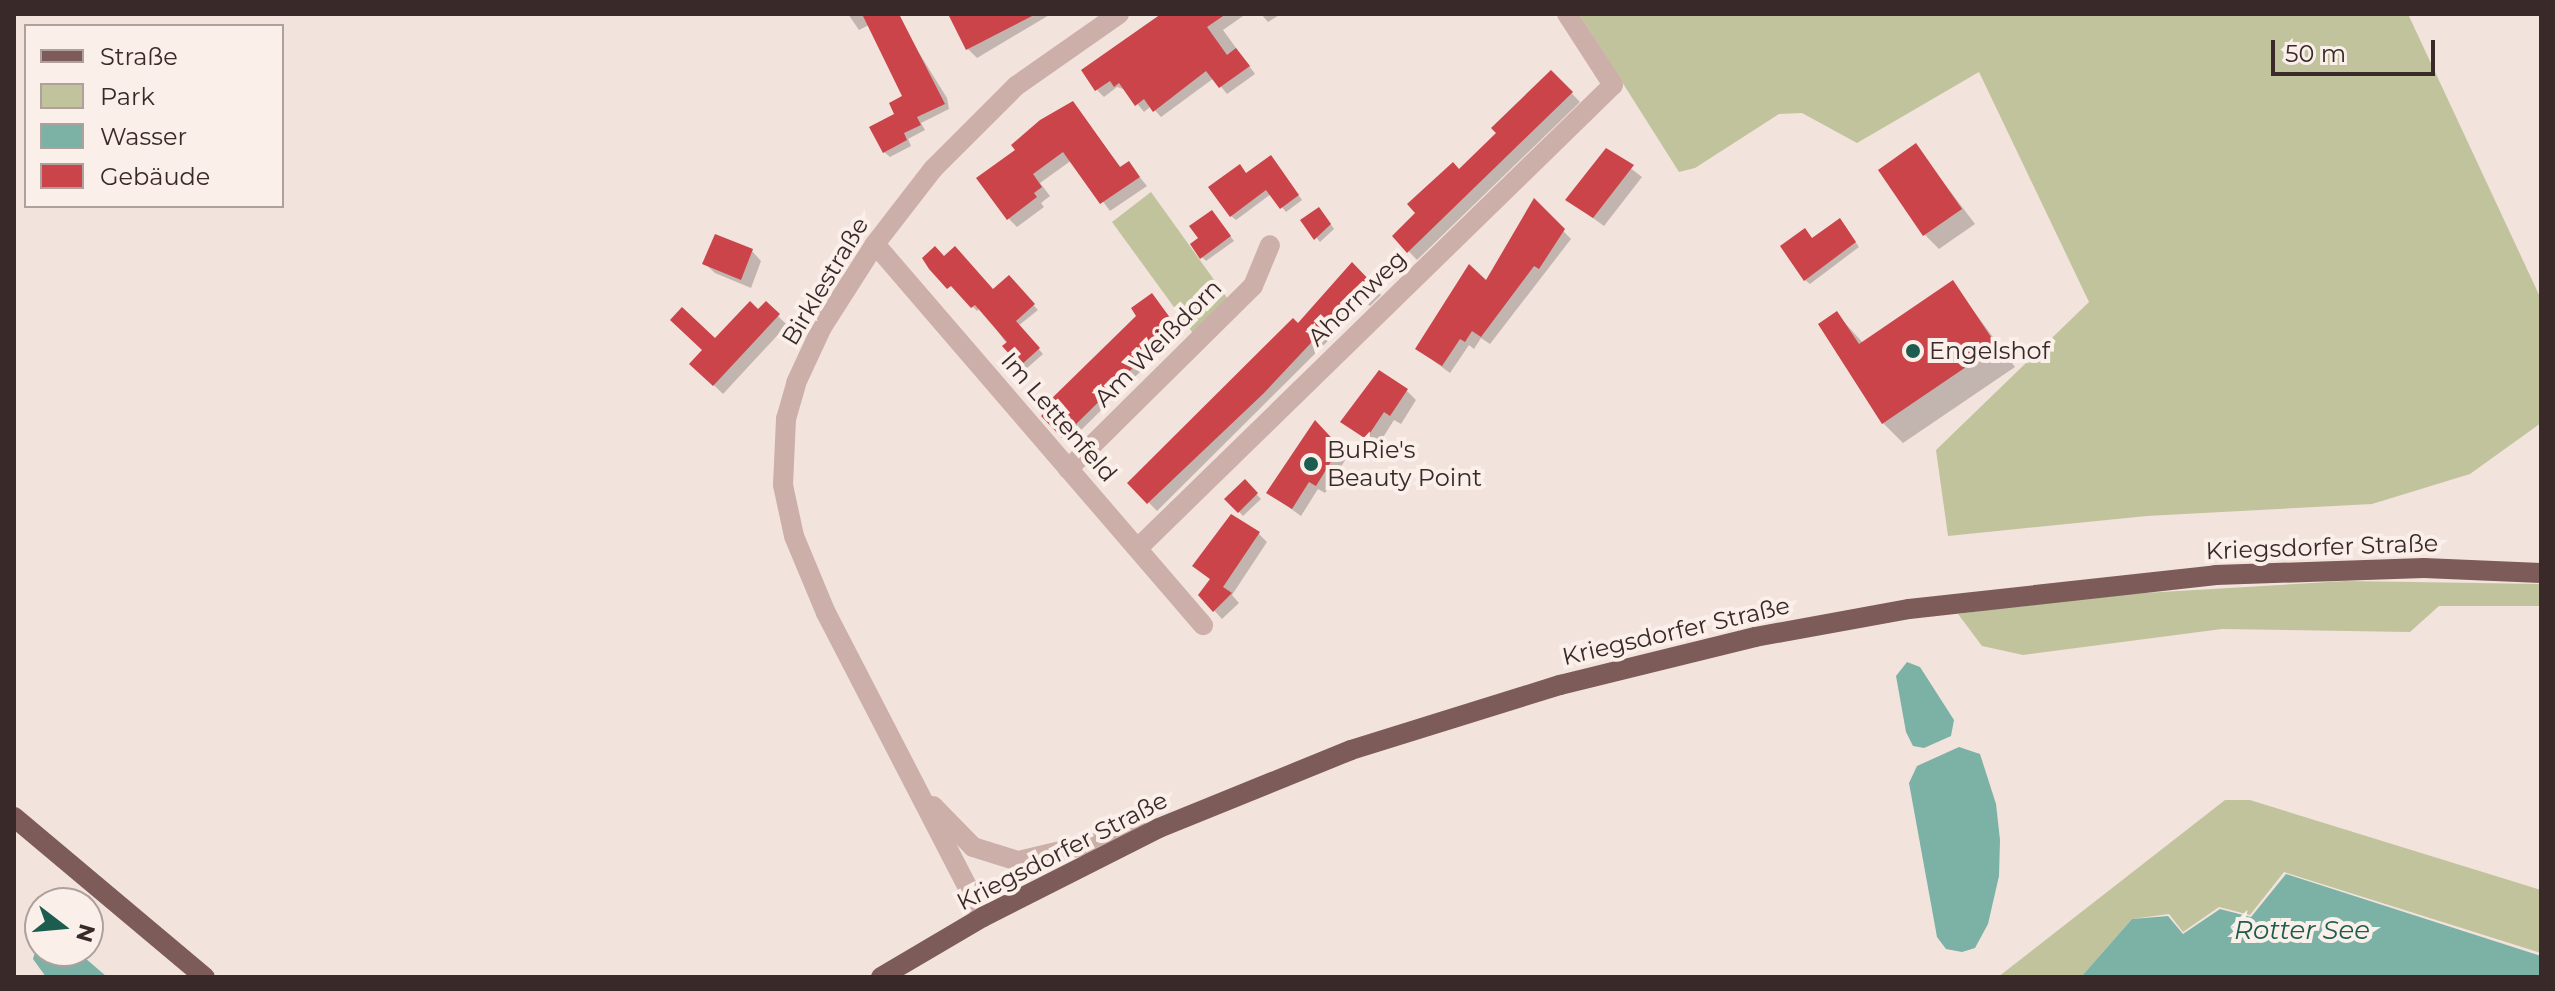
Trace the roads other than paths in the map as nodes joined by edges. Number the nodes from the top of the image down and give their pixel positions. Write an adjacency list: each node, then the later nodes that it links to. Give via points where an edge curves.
1 (1119, 14): 3 (street, Birklestraße, via 1016,86 933,169)
2 (1567, 14): 6 (street, Ahornweg, via 1613,85)
3 (879, 238): 5 (street, Im Lettenfeld); 9 (street, Birklestraße, via 822,327 796,383 786,419 783,485 794,536 826,613)
4 (1270, 245): 5 (street, Am Weißdorn, via 1253,286)
5 (1068, 469): 6 (street, Im Lettenfeld)
6 (1138, 548): 8 (street, Im Lettenfeld)
7 (2541, 573): 11 (main road, Kriegsdorfer Straße, via 2424,568 2216,575 1878,613 1560,685 1351,750)
8 (1203, 625)
9 (917, 788): 11 (street, Birklestraße, via 973,847 1018,861); 12 (street, Birklestraße)
10 (14, 817): 13 (main road)
11 (1159, 828): 12 (main road, Kriegsdorfer Straße)
12 (983, 917): 14 (main road, Kriegsdorfer Straße)
13 (205, 977)
14 (881, 977)

